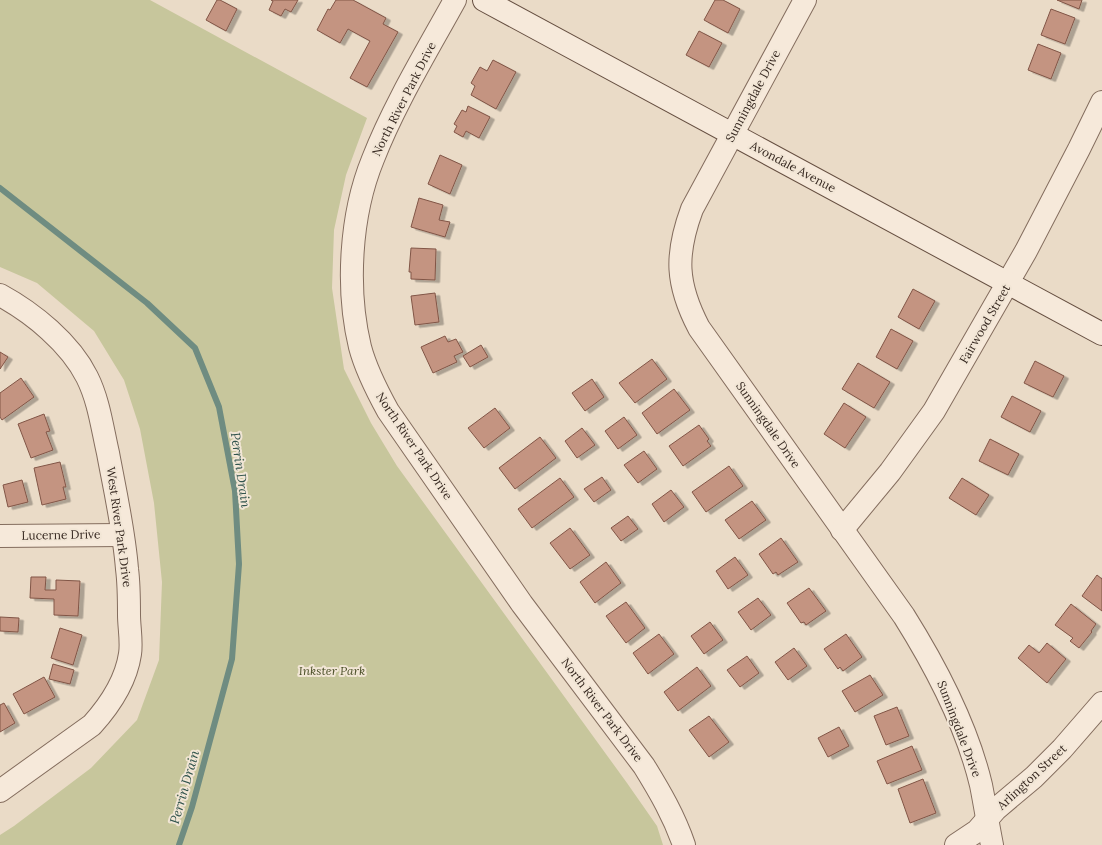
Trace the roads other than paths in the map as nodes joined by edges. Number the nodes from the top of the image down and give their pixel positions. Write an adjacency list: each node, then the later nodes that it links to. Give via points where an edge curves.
1 (455, 0): 15 (street, North River Park Drive, via 386,128 364,186 356,221 352,265 354,312 360,348 373,383 388,411 522,604 644,766 665,801)
2 (484, 0): 5 (street, Avondale Avenue)
3 (805, 0): 5 (street, Sunningdale Drive)
4 (1102, 102): 6 (street, Fairwood Street)
5 (732, 135): 6 (street, Avondale Avenue); 9 (street, Sunningdale Drive, via 692,209 685,229 680,262 684,294 699,328)
6 (1009, 283): 8 (street, Avondale Avenue); 9 (street, Fairwood Street, via 934,411 890,472)
7 (0, 295): 10 (street, West River Park Drive, via 20,307 58,338 87,376 98,404)
8 (1102, 334)
9 (842, 530): 14 (street, Sunningdale Drive, via 904,616 939,675 970,751)
10 (122, 535): 11 (street, Lucerne Drive); 13 (street, West River Park Drive, via 127,568 130,653 121,683 92,725)
11 (0, 536)
12 (1102, 703): 14 (street, Arlington Street, via 1062,750)
13 (0, 791)
14 (987, 820): 16 (street, Arlington Street, via 977,831); 17 (street, Sunningdale Drive)
15 (684, 845)
16 (956, 845)
17 (992, 845)

